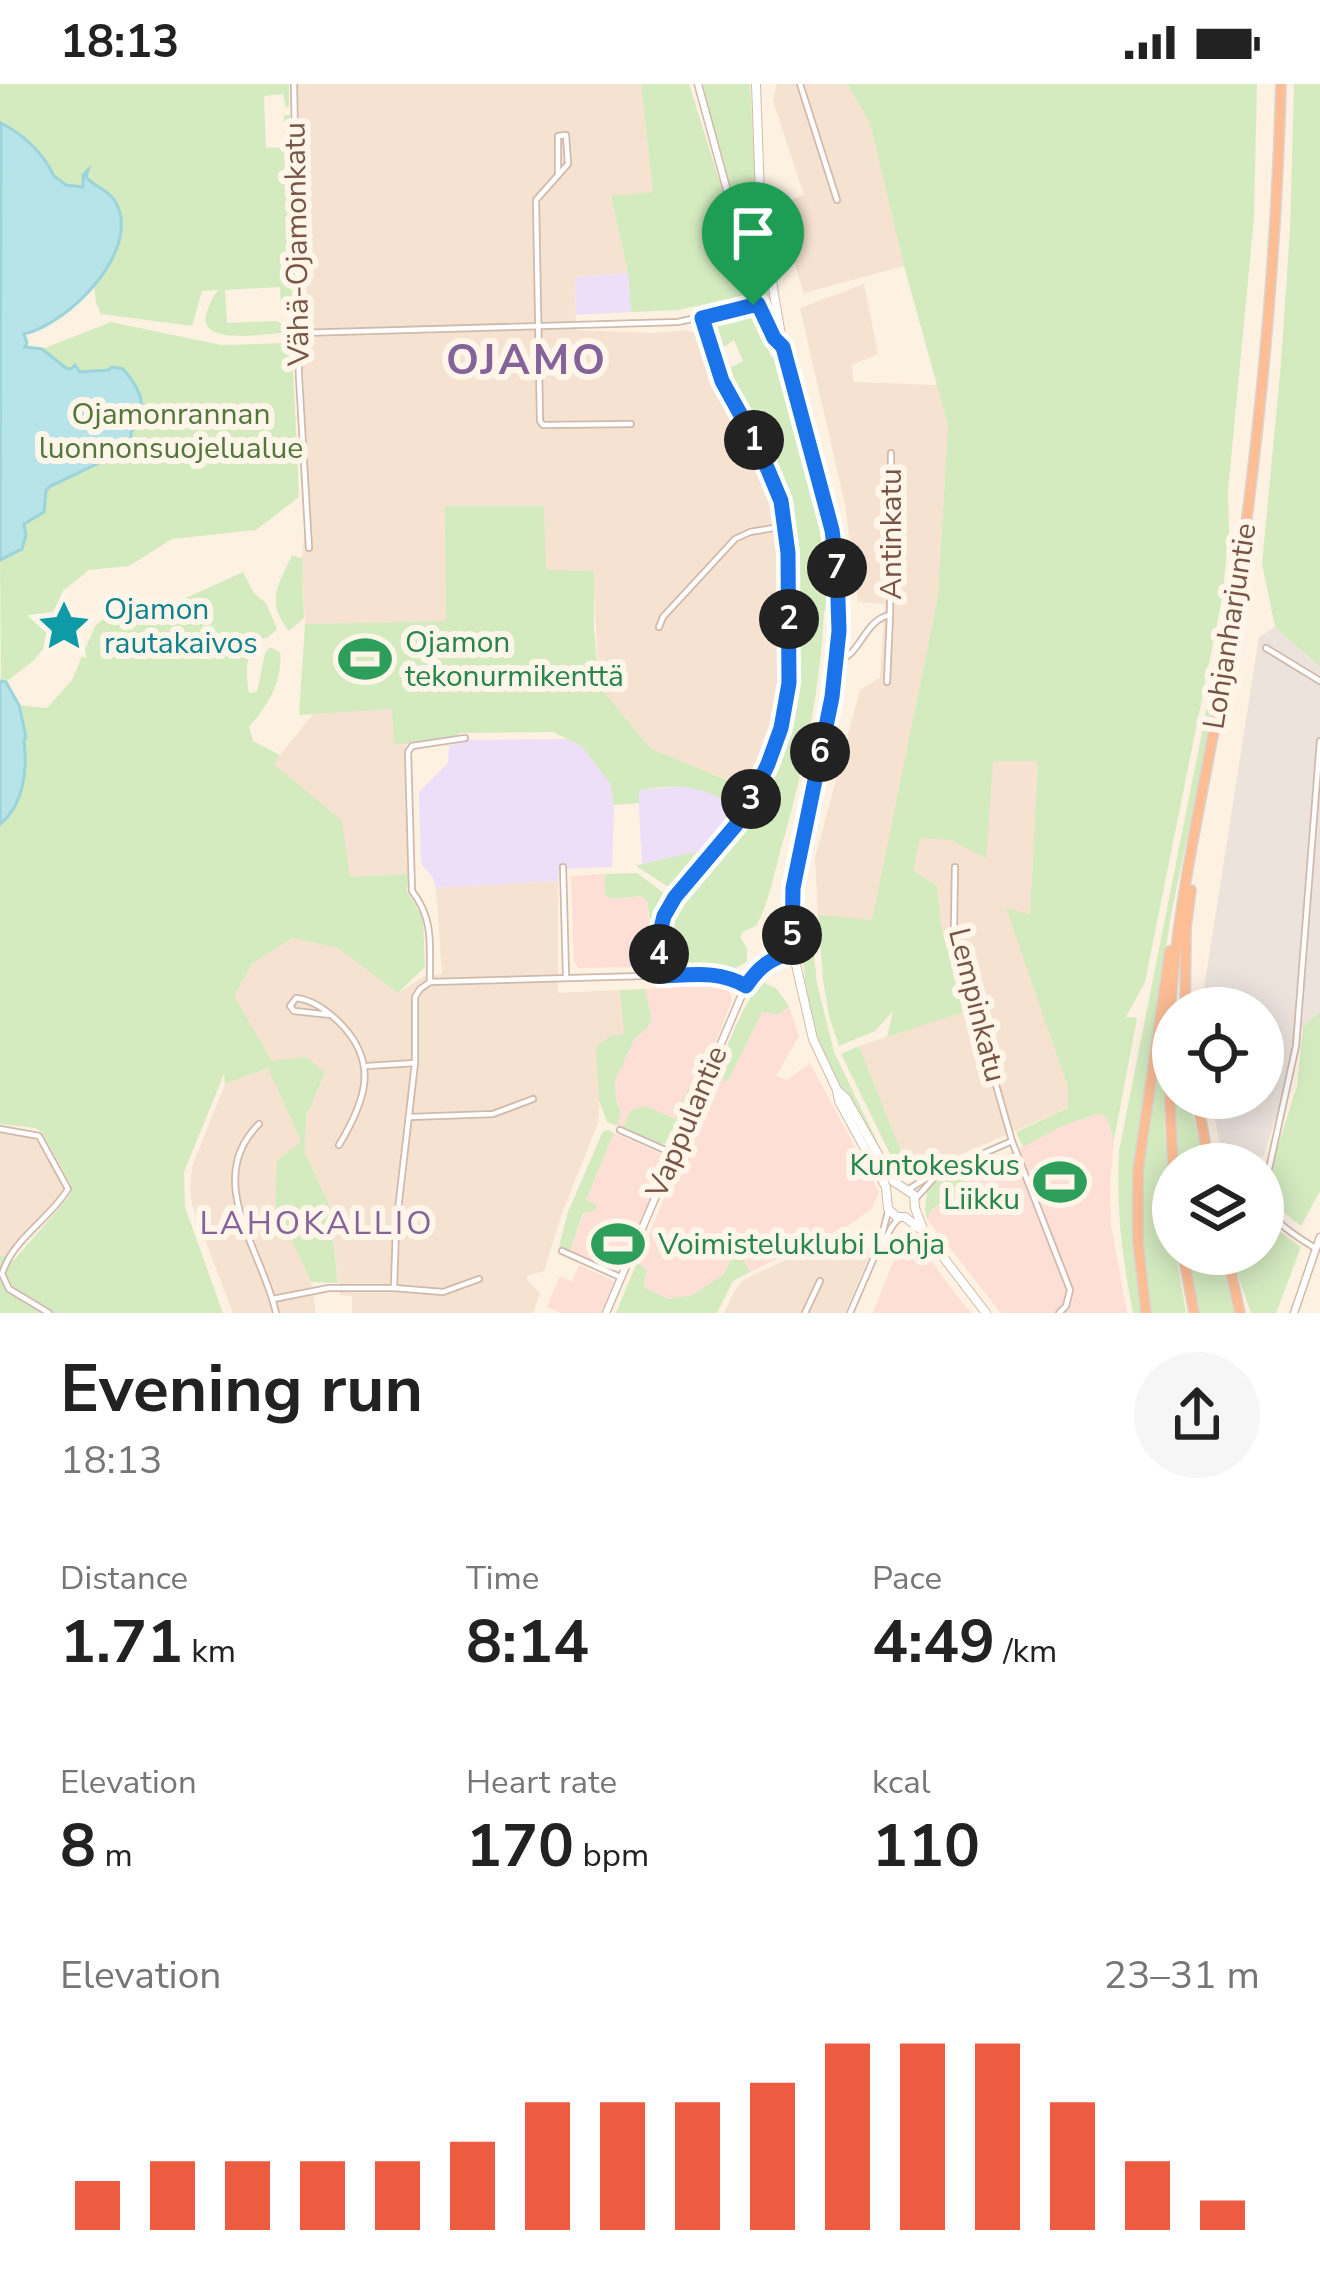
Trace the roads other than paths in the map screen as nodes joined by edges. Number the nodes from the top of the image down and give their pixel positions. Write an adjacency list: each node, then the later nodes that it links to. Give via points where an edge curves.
1 (293, 84): 11 (street, Vähä-Ojamonkatu)
2 (698, 84): 8 (street)
3 (756, 84): 12 (main road, via 760,196)
4 (800, 84): 7 (street)
5 (1281, 84): 25 (highway, Lohjanharjuntie, via 1256,454)
6 (558, 174): 6 (street, via 568,164 566,135 558,136); 10 (street, via 536,200)
7 (837, 200)
8 (758, 304): 9 (street); 12 (street)
9 (702, 318): 10 (street); 15 (street)
10 (537, 326): 11 (street); 13 (street, via 541,424)
11 (299, 333): 16 (street, Vähä-Ojamonkatu)
12 (783, 347): 20 (main road, via 832,530)
13 (631, 424)
14 (891, 453): 17 (street, Antinkatu)
15 (785, 526): 18 (street, via 735,539); 30 (street, via 790,660 781,728 736,825 664,916)
16 (309, 548)
17 (890, 615): 20 (street, Antinkatu); 22 (street, Antinkatu)
18 (659, 627)
19 (1266, 648): 21 (street)
20 (836, 662): 29 (main road, via 793,888)
21 (1320, 681)
22 (887, 682)
23 (464, 738): 32 (street, via 408,752 412,891 429,921)
24 (1320, 741): 57 (street, via 1296,1046 1265,1187 1273,1216)
25 (1198, 819): 28 (highway, Lohjanharjuntie); 34 (highway)
26 (563, 867): 31 (street)
27 (955, 867): 44 (street, Lempinkatu, via 957,939)
28 (1188, 870): 45 (highway, Lohjanharjuntie, via 1170,1025); 73 (highway, via 1138,1170)
29 (792, 953): 33 (street, via 762,965); 38 (main road, via 813,1040)
30 (662, 976): 31 (street); 33 (street, via 715,974)
31 (566, 977): 32 (street)
32 (430, 982): 36 (street, via 415,998)
33 (746, 986): 47 (street, Vappulantie)
34 (1185, 987)
35 (331, 1015): 35 (street, via 302,998 290,1006 294,1011); 37 (street)
36 (416, 1063): 37 (street); 40 (street)
37 (366, 1066): 46 (street, via 362,1102)
38 (837, 1090): 49 (main road); 50 (main road)
39 (533, 1099): 40 (street, via 494,1114)
40 (410, 1117): 64 (street)
41 (259, 1124): 65 (street, via 234,1176)
42 (0, 1130): 66 (street, via 39,1136 68,1189 16,1246 2,1274 9,1289)
43 (620, 1130): 47 (street)
44 (1012, 1141): 48 (street); 72 (street, Lempinkatu, via 1070,1290)
45 (1172, 1143)
46 (339, 1145)
47 (674, 1154): 61 (street, Vappulantie)
48 (938, 1175): 49 (street); 51 (street)
49 (904, 1188): 50 (main road); 51 (main road)
50 (888, 1197): 52 (main road)
51 (915, 1204): 53 (main road); 54 (main road)
52 (888, 1209): 53 (main road); 56 (street)
53 (903, 1217): 54 (main road); 56 (street)
54 (924, 1232): 71 (main road)
55 (1320, 1237): 57 (street)
56 (879, 1246): 70 (street)
57 (1316, 1248): 76 (street)
58 (562, 1251): 61 (street)
59 (1187, 1275): 74 (highway)
60 (1232, 1275): 75 (highway)
61 (620, 1277): 68 (street, Vappulantie)
62 (479, 1279): 64 (street, via 443,1292)
63 (820, 1281): 69 (street)
64 (394, 1288): 65 (street)
65 (273, 1299): 67 (street)
66 (50, 1313)
67 (276, 1313)
68 (606, 1313)
69 (805, 1313)
70 (850, 1313)
71 (986, 1313)
72 (1059, 1313)
73 (1146, 1313)
74 (1194, 1313)
75 (1240, 1313)
76 (1294, 1313)

